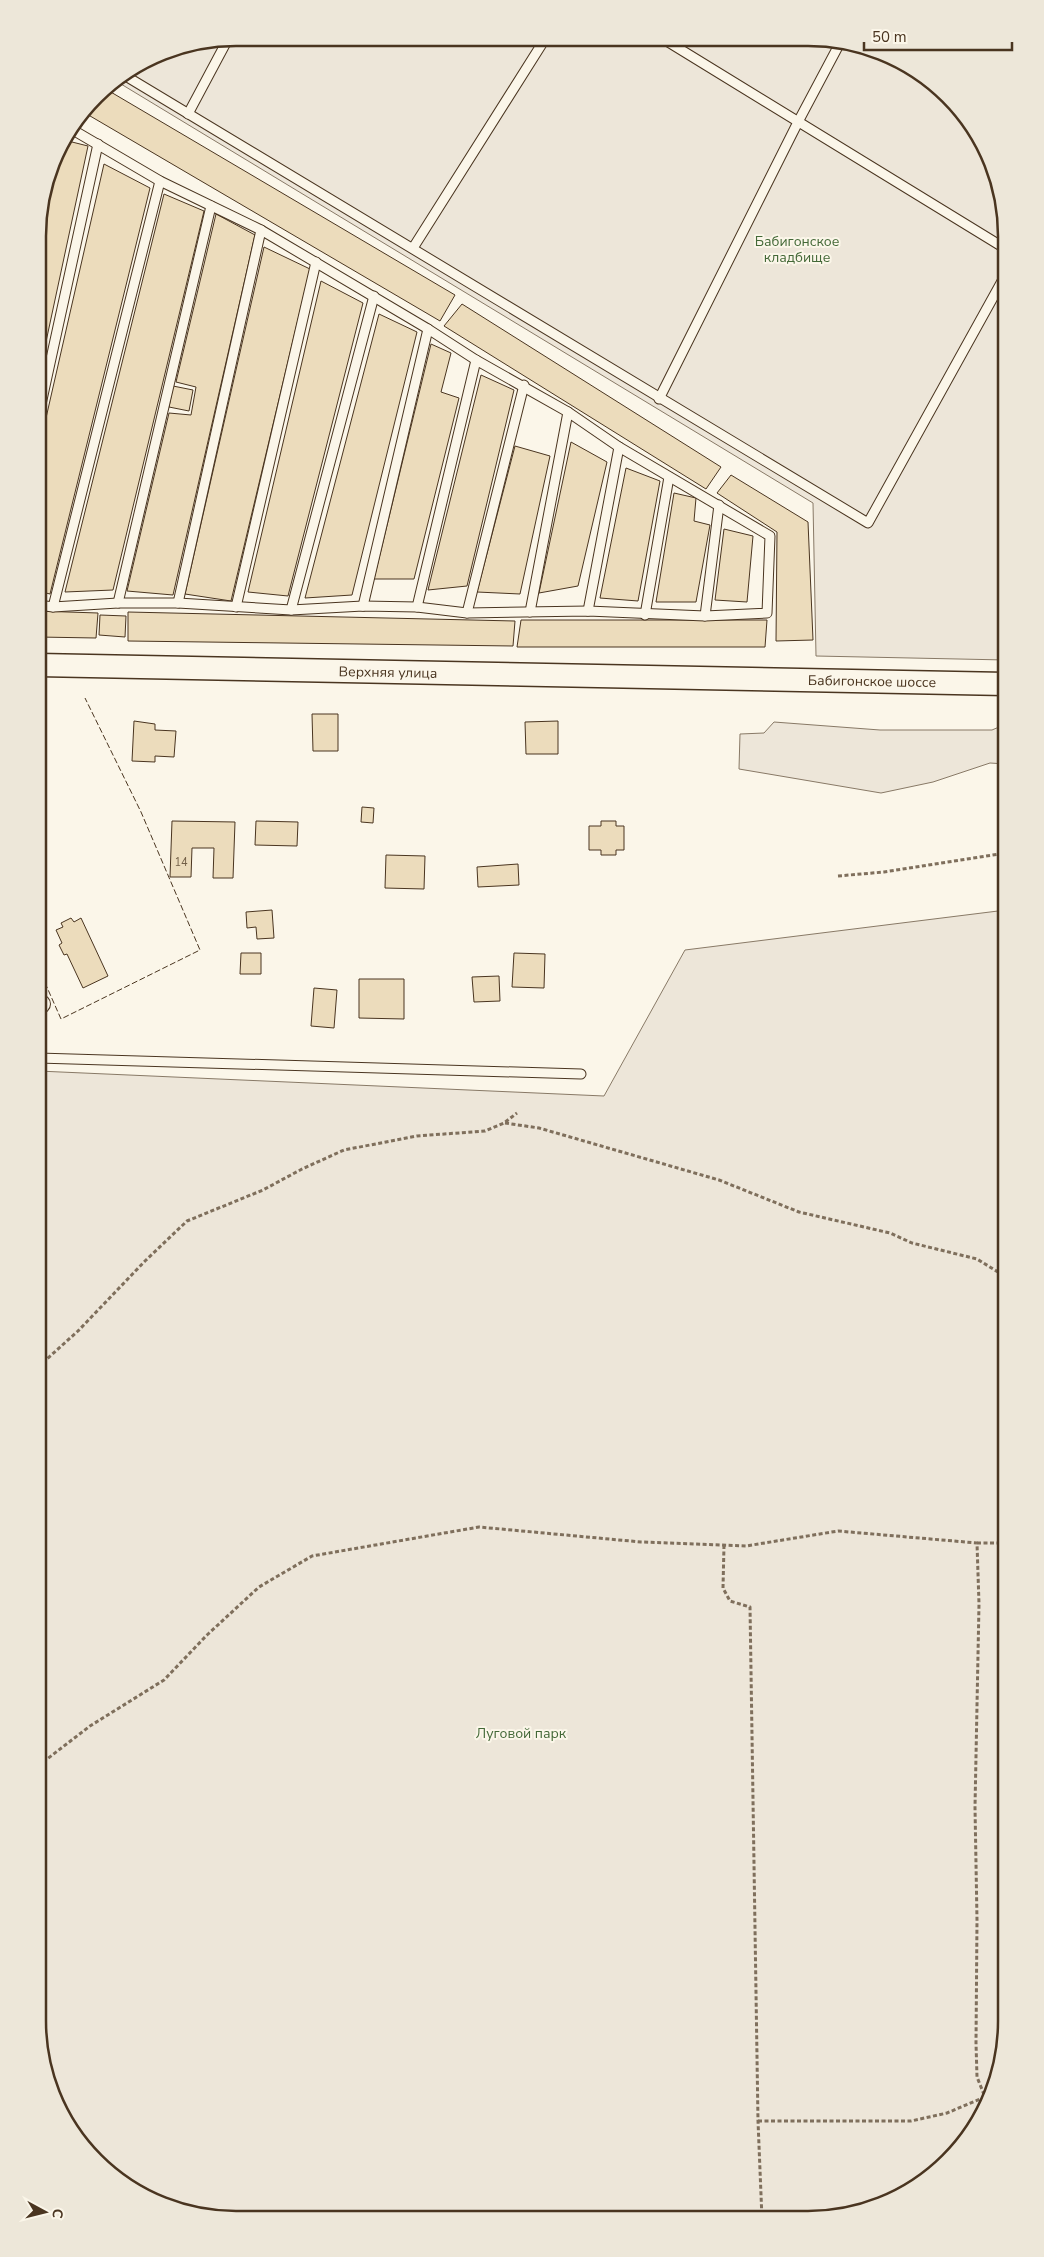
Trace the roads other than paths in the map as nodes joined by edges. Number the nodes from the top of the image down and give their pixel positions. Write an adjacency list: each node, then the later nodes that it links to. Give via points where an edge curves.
1 (541, 46): 14 (lane)
2 (675, 46): 7 (lane)
3 (224, 47): 6 (lane)
4 (837, 49): 7 (lane)
5 (130, 79): 6 (lane)
6 (188, 114): 14 (lane)
7 (798, 122): 13 (lane); 22 (lane)
8 (77, 133): 9 (lane)
9 (98, 144): 10 (lane); 20 (lane)
10 (160, 181): 11 (lane); 31 (lane)
11 (211, 206): 12 (lane); 27 (lane)
12 (261, 230): 15 (lane); 28 (lane)
13 (998, 244)
14 (414, 248): 22 (lane)
15 (316, 262): 17 (lane); 32 (lane)
16 (998, 288): 22 (lane, via 868,523)
17 (374, 296): 18 (lane); 34 (lane)
18 (428, 329): 19 (lane); 30 (lane)
19 (476, 360): 21 (lane); 33 (lane)
20 (46, 381)
21 (524, 385): 23 (lane); 37 (lane)
22 (659, 399)
23 (568, 412): 24 (lane); 36 (lane)
24 (619, 447): 25 (lane); 35 (lane)
25 (669, 477): 26 (lane); 38 (lane)
26 (719, 505): 39 (lane); 39 (lane, via 770,536 767,613)
27 (118, 603): 28 (lane); 31 (lane)
28 (178, 603): 32 (lane)
29 (46, 606): 31 (lane)
30 (363, 606): 33 (lane); 34 (lane)
31 (53, 607)
32 (236, 607): 34 (lane)
33 (417, 607): 37 (lane)
34 (291, 610)
35 (588, 611): 36 (lane); 38 (lane)
36 (530, 612): 37 (lane)
37 (467, 613)
38 (645, 615): 39 (lane)
39 (705, 616)
40 (46, 665): 41 (street, Верхняя улица)
41 (738, 679): 42 (street, Бабигонское шоссе)
42 (998, 684)
43 (46, 1058): 44 (lane)
44 (581, 1074)

